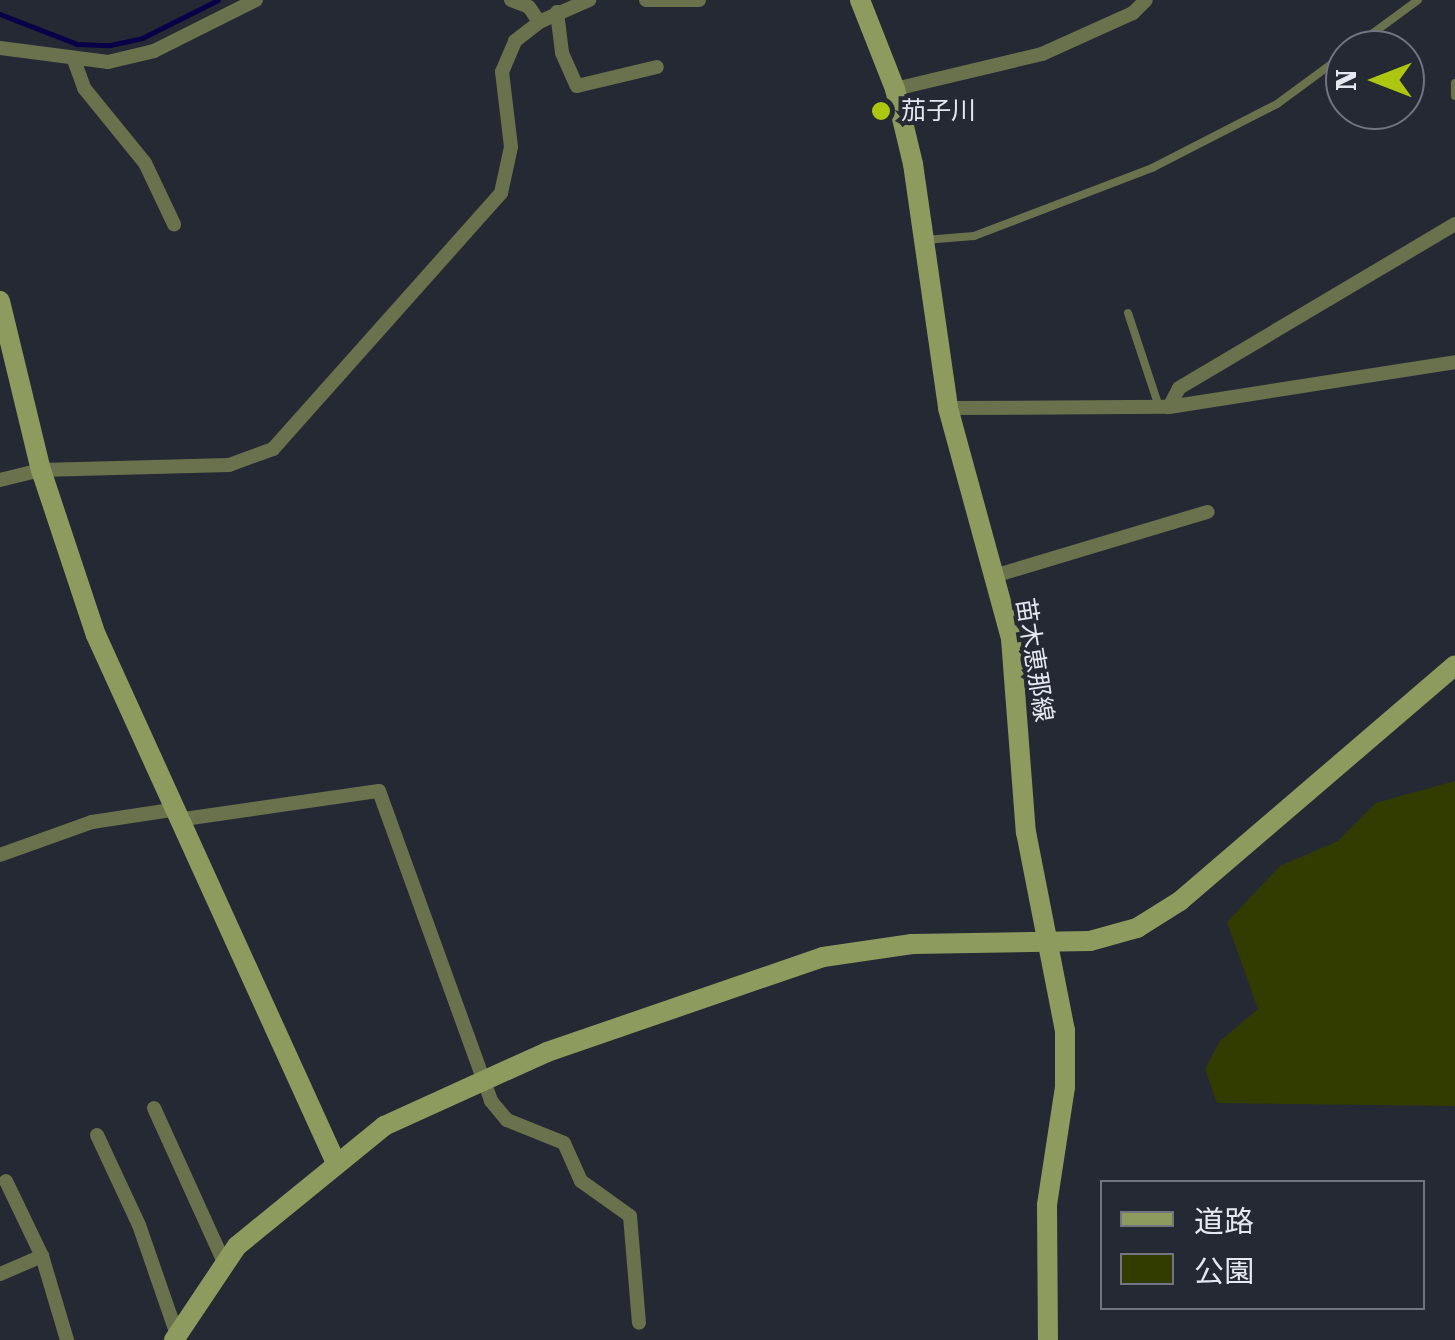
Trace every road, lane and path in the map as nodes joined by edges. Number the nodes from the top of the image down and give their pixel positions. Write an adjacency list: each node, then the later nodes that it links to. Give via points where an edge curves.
1 (256, 0): 13 (street, via 154,51 108,62)
2 (510, 0): 10 (street, via 528,7)
3 (589, 0): 9 (street)
4 (646, 0): 5 (street)
5 (698, 0)
6 (1146, 0): 17 (street, via 1042,54)
7 (1418, 0): 11 (lane)
8 (862, 1): 17 (street, 苗木恵那線)
9 (557, 12): 10 (street); 14 (street, via 562,54 576,86)
10 (539, 22): 27 (street, via 515,41 502,72 511,146 501,192 272,449 229,465)
11 (1378, 30)
12 (0, 48): 13 (street)
13 (74, 60): 19 (street, via 79,82 145,163)
14 (656, 67)
15 (1325, 69): 21 (lane, via 1277,104 1152,168 974,236)
16 (1455, 83): 18 (lane)
17 (895, 88): 21 (street, 苗木恵那線)
18 (1455, 96)
19 (174, 224)
20 (1455, 224): 25 (street, via 1179,388)
21 (925, 240): 26 (street, 苗木恵那線)
22 (0, 301): 27 (street)
23 (1128, 312): 25 (lane)
24 (1455, 362): 25 (street)
25 (1164, 407): 26 (street)
26 (948, 408): 30 (street, 苗木恵那線)
27 (42, 470): 28 (street); 32 (street, via 96,635)
28 (0, 480)
29 (1208, 512): 30 (street)
30 (994, 576): 34 (street, 苗木恵那線, via 1011,639 1026,832)
31 (1455, 665): 34 (street, via 1158,918 1114,936)
32 (174, 815): 33 (street, via 92,822); 35 (street, via 379,791); 38 (street)
33 (0, 855)
34 (1049, 944): 35 (street, via 912,944 835,954); 46 (street, 苗木恵那線, via 1066,1071 1047,1205)
35 (487, 1078): 38 (street, via 384,1126); 43 (street, via 491,1101 507,1120 564,1144 581,1181 630,1216)
36 (154, 1108): 41 (street)
37 (97, 1135): 44 (street, via 139,1224)
38 (335, 1160): 41 (street)
39 (6, 1181): 40 (street)
40 (42, 1256): 42 (street); 45 (street)
41 (224, 1262): 44 (street)
42 (0, 1274)
43 (639, 1324)
44 (176, 1337)
45 (66, 1340)
46 (1048, 1340)

